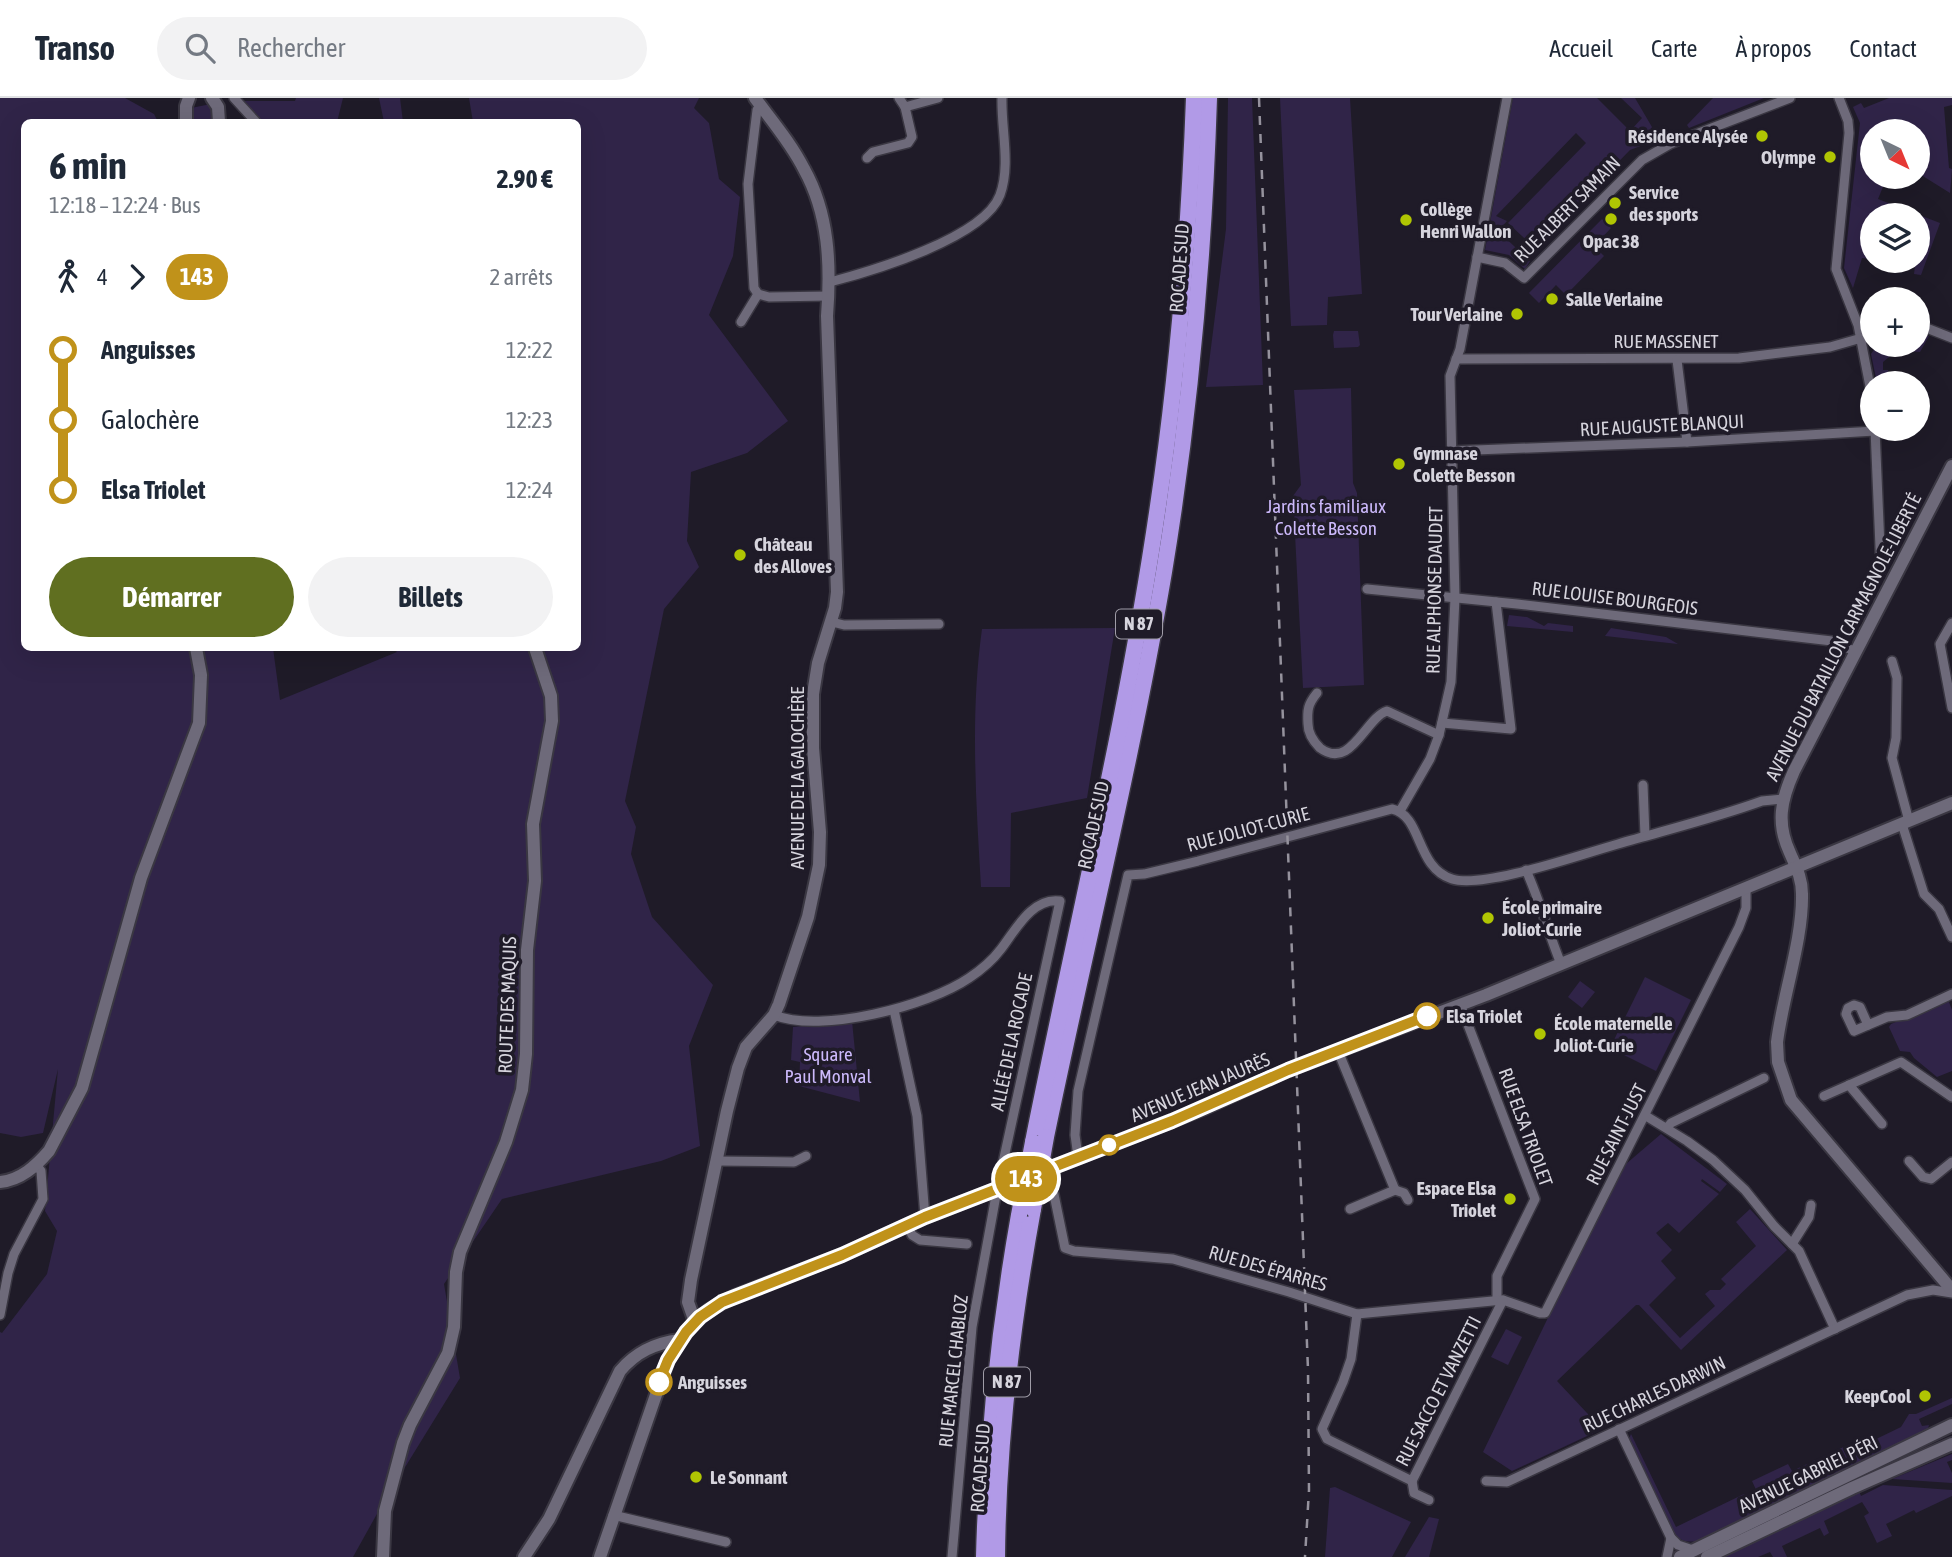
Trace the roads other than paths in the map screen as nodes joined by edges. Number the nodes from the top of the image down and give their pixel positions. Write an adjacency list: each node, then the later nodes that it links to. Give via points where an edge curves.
1 (189, 98): 14 (main road)
2 (212, 98): 15 (main road)
3 (234, 98): 16 (street)
4 (899, 98): 13 (street)
5 (938, 98): 13 (street)
6 (1002, 98): 19 (street, via 1004,181 992,209 964,230 919,253)
7 (1194, 98): 74 (highway, ROCADE SUD / N 87, via 1179,338 1158,505 1119,734)
8 (1209, 98): 74 (highway, ROCADE SUD / N 87, via 1195,331 1164,571 1132,739)
9 (1507, 98): 18 (street, RUE ALPHONSE DAUDET)
10 (1790, 98): 18 (street, RUE ALBERT SAMAIN, via 1670,144 1642,160 1524,278 1505,263)
11 (1839, 98): 24 (street, via 1849,133 1836,269)
12 (758, 102): 19 (main road, AVENUE DE LA GALOCHÈRE, via 810,181 823,219); 20 (street, AVENUE DE LA GALOCHÈRE, via 748,184)
13 (905, 107): 17 (street, via 912,136 908,143 873,152)
14 (186, 119)
15 (219, 119)
16 (253, 119)
17 (867, 158)
18 (1477, 257): 26 (street, RUE ALPHONSE DAUDET)
19 (831, 282): 21 (main road, AVENUE DE LA GALOCHÈRE)
20 (758, 294): 21 (street); 22 (street)
21 (829, 296): 37 (main road, AVENUE DE LA GALOCHÈRE, via 836,592)
22 (740, 322)
23 (1930, 329): 25 (street)
24 (1860, 338): 27 (street, RUE MASSENET, via 1783,354)
25 (1952, 338)
26 (1456, 359): 27 (street, RUE MASSENET); 31 (street, RUE ALPHONSE DAUDET, via 1450,376)
27 (1678, 360): 30 (street)
28 (1860, 431): 30 (street, RUE AUGUSTE BLANQUI)
29 (1875, 441): 33 (street)
30 (1687, 442): 31 (street, RUE AUGUSTE BLANQUI)
31 (1450, 451): 35 (street, RUE ALPHONSE DAUDET)
32 (1952, 466): 42 (main road, AVENUE DU BATAILLON CARMAGNOLE-LIBERTÉ)
33 (1881, 571)
34 (1367, 589): 35 (street, RUE LOUISE BOURGEOIS)
35 (1455, 598): 36 (street, RUE LOUISE BOURGEOIS); 46 (street, RUE ALPHONSE DAUDET, via 1451,682)
36 (1496, 602): 42 (street, RUE LOUISE BOURGEOIS, via 1832,641); 46 (street, via 1511,729)
37 (832, 622): 39 (street); 64 (main road, AVENUE DE LA GALOCHÈRE, via 813,694 819,865 808,917)
38 (1952, 623): 45 (street, via 1940,644)
39 (939, 624)
40 (197, 651): 80 (main road, via 201,675 199,723 141,878 82,1088)
41 (536, 651): 116 (main road, ROUTE DES MAQUIS, via 551,696 552,721 533,824 535,881 527,950 522,1090 506,1142 460,1252 448,1353 410,1424 385,1511)
42 (1856, 652): 49 (main road, AVENUE DU BATAILLON CARMAGNOLE-LIBERTÉ)
43 (1892, 662): 54 (street, via 1897,678 1892,758)
44 (1317, 693): 47 (street, via 1308,705 1308,729 1323,750 1333,752 1357,744 1372,722 1387,711)
45 (1952, 708)
46 (1442, 723): 47 (street, RUE ALPHONSE DAUDET)
47 (1439, 735): 52 (street, RUE ALPHONSE DAUDET, via 1425,771)
48 (1643, 785): 55 (street)
49 (1782, 799): 50 (street); 53 (main road, AVENUE DU BATAILLON CARMAGNOLE-LIBERTÉ)
50 (1762, 801): 53 (street); 55 (street)
51 (1952, 803): 54 (main road, AVENUE JEAN JAURÈS)
52 (1400, 811): 57 (street, via 1410,822 1425,858 1446,876 1471,881); 76 (street, RUE JOLIOT-CURIE, via 1381,811 1198,861 1128,875 1078,1091)
53 (1781, 813): 56 (main road, AVENUE DU BATAILLON CARMAGNOLE-LIBERTÉ, via 1788,848)
54 (1905, 822): 56 (main road, AVENUE JEAN JAURÈS); 59 (street, via 1924,894 1939,909)
55 (1645, 836): 57 (street)
56 (1798, 867): 58 (main road, AVENUE JEAN JAURÈS); 94 (main road, AVENUE DU BATAILLON CARMAGNOLE-LIBERTÉ, via 1799,922 1777,1042 1784,1085 1803,1115)
57 (1526, 870): 60 (street)
58 (1746, 888): 60 (main road, AVENUE JEAN JAURÈS); 71 (street, RUE SAINT-JUST, via 1739,928)
59 (1952, 937)
60 (1561, 964): 62 (main road, AVENUE JEAN JAURÈS)
61 (1952, 994): 65 (street, via 1907,1015)
62 (1460, 1004): 66 (main road, AVENUE JEAN JAURÈS); 95 (street, RUE ELSA TRIOLET, via 1535,1199 1497,1276)
63 (894, 1010): 64 (street, via 814,1021); 83 (street, ALLÉE DE LA ROCADE, via 969,979 989,963 1026,916 1046,901 1060,901); 89 (street, via 917,1116)
64 (774, 1015): 77 (main road, AVENUE DE LA GALOCHÈRE, via 742,1056)
65 (1868, 1025)
66 (1338, 1051): 76 (main road, AVENUE JEAN JAURÈS); 84 (street)
67 (1764, 1078): 73 (street)
68 (1849, 1085): 69 (street); 70 (street, via 1901,1062); 72 (street)
69 (1824, 1096)
70 (1952, 1097)
71 (1646, 1115): 73 (street); 97 (street, RUE SAINT-JUST, via 1550,1306)
72 (1882, 1124)
73 (1667, 1128): 92 (street, via 1726,1171)
74 (1040, 1139): 88 (highway, ROCADE SUD / N 87, bridge)
75 (806, 1156): 77 (street, via 794,1162)
76 (1078, 1157): 81 (main road, AVENUE JEAN JAURÈS)
77 (717, 1161): 93 (main road, AVENUE DE LA GALOCHÈRE)
78 (1909, 1161): 79 (street, via 1923,1177 1931,1179)
79 (1952, 1162)
80 (36, 1165): 82 (main road); 99 (street, via 41,1171 43,1199 14,1254)
81 (1054, 1167): 83 (main road, AVENUE JEAN JAURÈS); 98 (street, RUE DES ÉPARRES, via 1052,1191 1065,1248 1173,1259)
82 (0, 1182)
83 (997, 1190): 89 (main road, AVENUE JEAN JAURÈS); 118 (street, RUE MARCEL CHABLOZ, via 972,1327)
84 (1395, 1191): 85 (street); 87 (street)
85 (1408, 1200)
86 (1811, 1205): 92 (street)
87 (1350, 1209)
88 (1026, 1212): 119 (highway, ROCADE SUD / N 87, via 1006,1295 991,1423); 120 (highway, ROCADE SUD / N 87, via 999,1478)
89 (925, 1217): 90 (main road, AVENUE JEAN JAURÈS)
90 (907, 1224): 91 (street, via 920,1240); 96 (main road, AVENUE JEAN JAURÈS)
91 (967, 1244)
92 (1792, 1244): 101 (street)
93 (689, 1292): 96 (main road, via 698,1303); 100 (main road, AVENUE DE LA GALOCHÈRE)
94 (1952, 1292): 101 (street, RUE CHARLES DARWIN, via 1907,1295)
95 (1500, 1300): 97 (street, RUE DES ÉPARRES); 98 (street, RUE DES ÉPARRES); 108 (street, RUE SACCO ET VANZETTI)
96 (715, 1306): 100 (main road, AVENUE JEAN JAURÈS)
97 (1541, 1313)
98 (1357, 1314): 108 (street, RUE SACCO ET VANZETTI, via 1351,1359 1323,1434)
99 (0, 1315)
100 (695, 1322): 102 (main road, AVENUE JEAN JAURÈS)
101 (1835, 1329): 106 (street, RUE CHARLES DARWIN)
102 (680, 1340): 103 (main road); 104 (main road, AVENUE JEAN JAURÈS)
103 (646, 1349): 104 (main road); 117 (main road, via 628,1362 616,1379 560,1497)
104 (668, 1360): 111 (main road, AVENUE JEAN JAURÈS)
105 (1952, 1425): 114 (main road, AVENUE GABRIEL PÉRI)
106 (1619, 1429): 109 (street, RUE CHARLES DARWIN, via 1507,1482); 112 (street)
107 (1952, 1442): 123 (main road, AVENUE GABRIEL PÉRI)
108 (1412, 1481): 110 (street, via 1414,1493)
109 (1486, 1481)
110 (1429, 1500)
111 (613, 1515): 113 (street); 115 (main road, AVENUE JEAN JAURÈS)
112 (1671, 1538): 114 (street); 121 (street)
113 (726, 1542)
114 (1693, 1550): 122 (main road, AVENUE GABRIEL PÉRI)
115 (601, 1553)
116 (383, 1557)
117 (524, 1557)
118 (952, 1557)
119 (984, 1557)
120 (996, 1557)
121 (1667, 1557)
122 (1679, 1557)
123 (1707, 1557)

